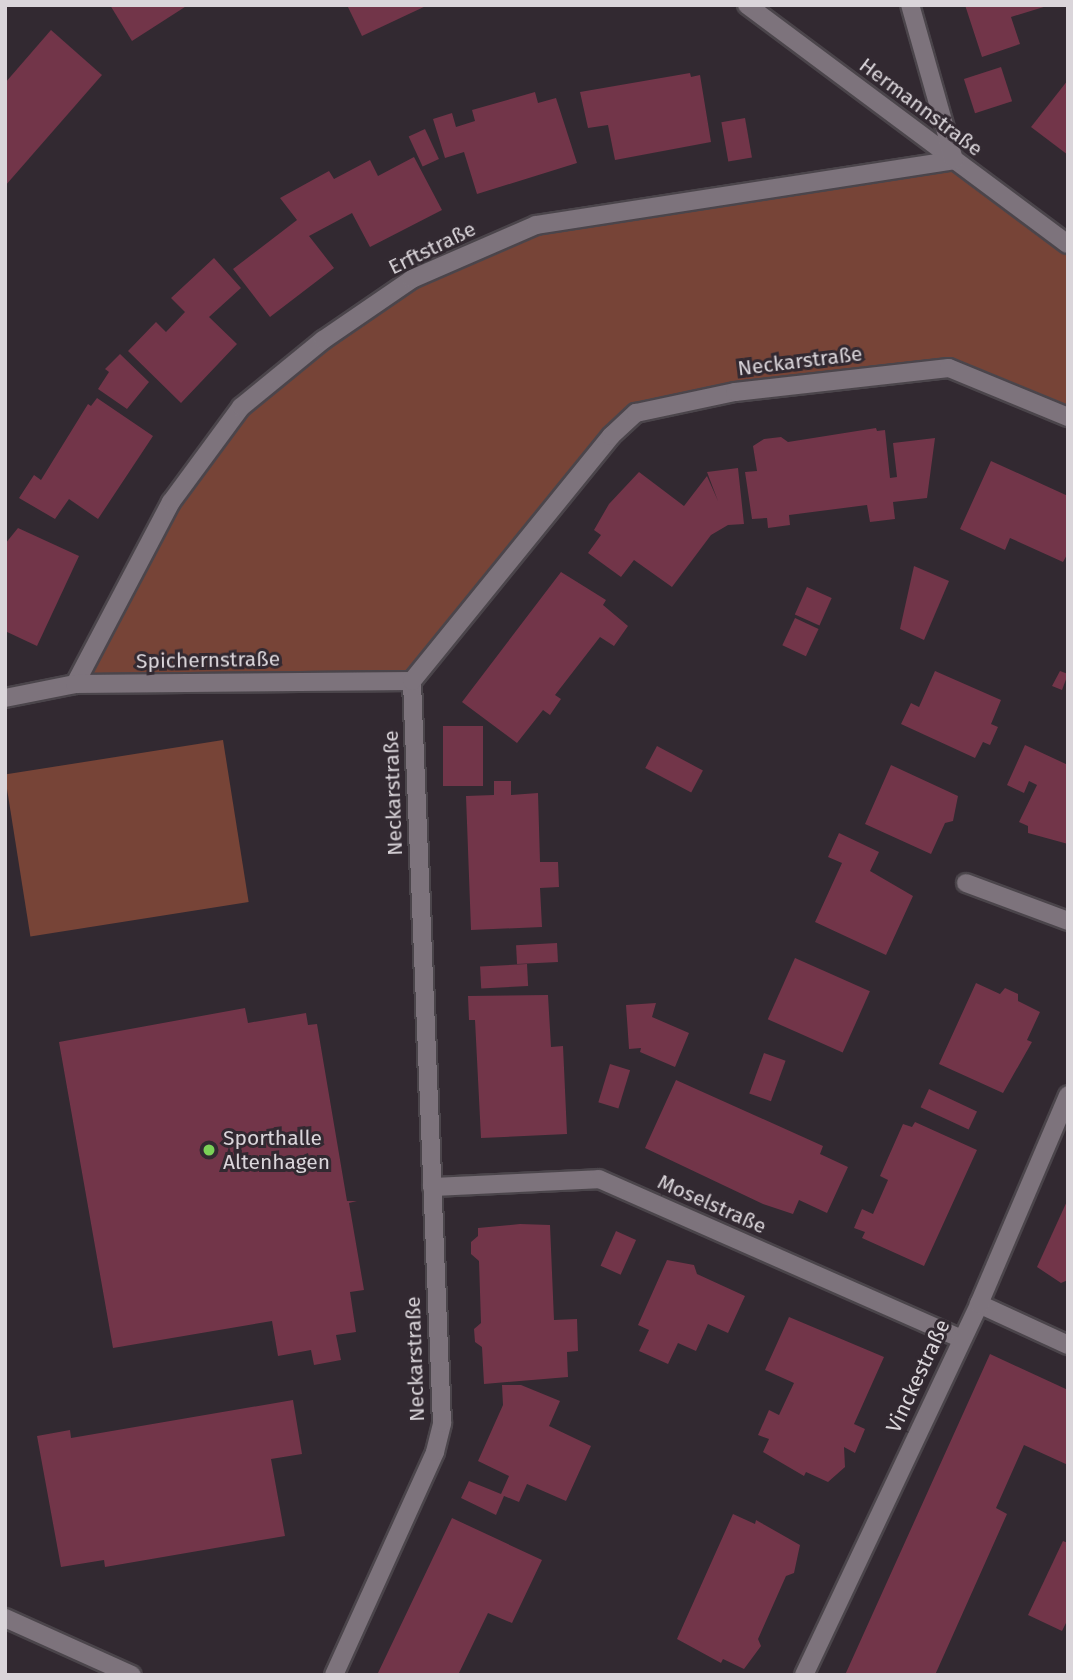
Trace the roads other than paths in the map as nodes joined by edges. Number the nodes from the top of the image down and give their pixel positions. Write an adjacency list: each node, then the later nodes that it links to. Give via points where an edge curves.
1 (747, 5): 3 (street, Hermannstraße)
2 (910, 5): 3 (street)
3 (954, 160): 4 (street, Hermannstraße); 7 (street, Erftstraße, via 536,225 412,279 323,340 241,407 170,502)
4 (1068, 244)
5 (1068, 417): 6 (street, Neckarstraße, via 949,368 735,392 636,413 611,436)
6 (412, 681): 7 (street, Spichernstraße); 12 (street, Neckarstraße)
7 (75, 684): 8 (street, Spichernstraße)
8 (5, 698)
9 (966, 883): 10 (street)
10 (1068, 921)
11 (1068, 1095): 13 (street, Vinckestraße)
12 (432, 1187): 14 (street, Moselstraße, via 599,1179); 18 (street, Neckarstraße, via 442,1423 435,1452)
13 (979, 1304): 14 (street, Vinckestraße); 15 (street)
14 (959, 1338): 19 (street, Vinckestraße)
15 (1068, 1345)
16 (5, 1618): 17 (street)
17 (132, 1675)
18 (334, 1675)
19 (804, 1675)

